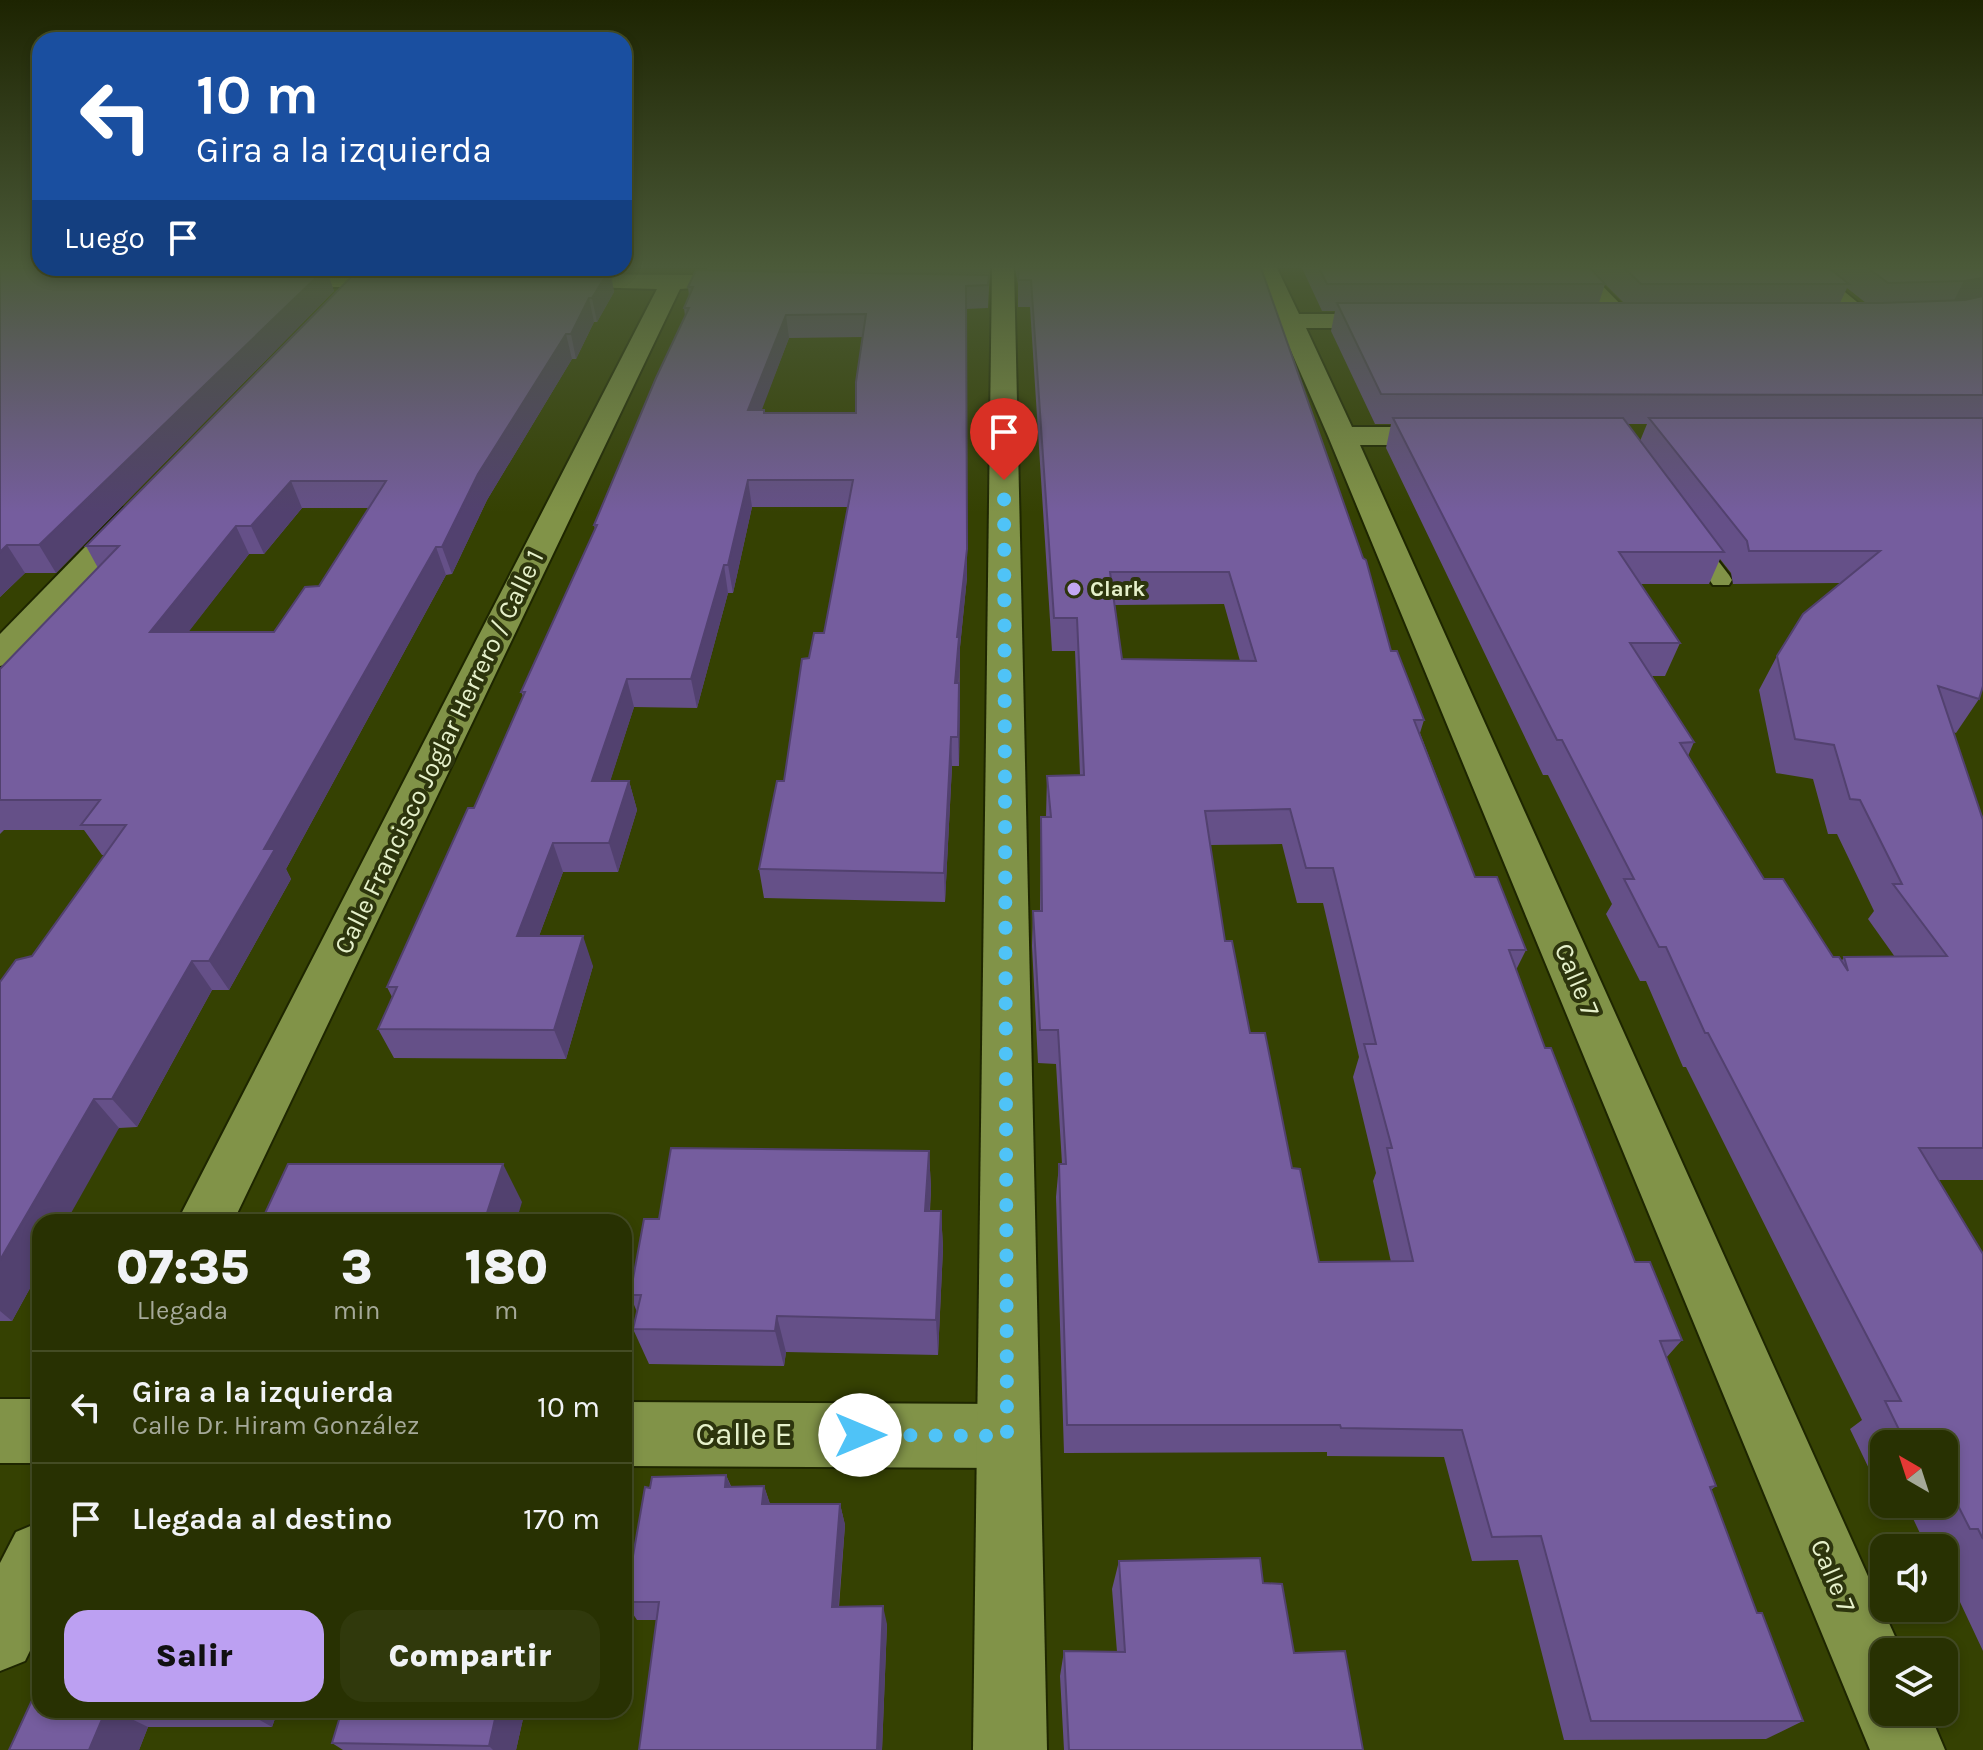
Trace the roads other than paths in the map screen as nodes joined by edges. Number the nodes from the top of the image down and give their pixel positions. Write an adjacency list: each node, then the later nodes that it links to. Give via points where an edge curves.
1 (638, 350): 10 (street, Calle Francisco Joglar Herrero / Calle 1)
2 (994, 350): 14 (street)
3 (1301, 350): 4 (street, Calle 7)
4 (1342, 436): 5 (street); 17 (street, Calle 7)
5 (1479, 436)
6 (153, 496): 9 (street)
7 (1677, 520): 8 (lane)
8 (1721, 580)
9 (0, 655)
10 (209, 1214)
11 (0, 1431): 12 (street)
12 (32, 1431)
13 (632, 1434): 14 (street, Calle E)
14 (1007, 1436): 19 (street)
15 (32, 1572): 16 (street)
16 (0, 1636)
17 (1870, 1662)
18 (1897, 1726): 20 (street)
19 (1010, 1750)
20 (1908, 1750)

